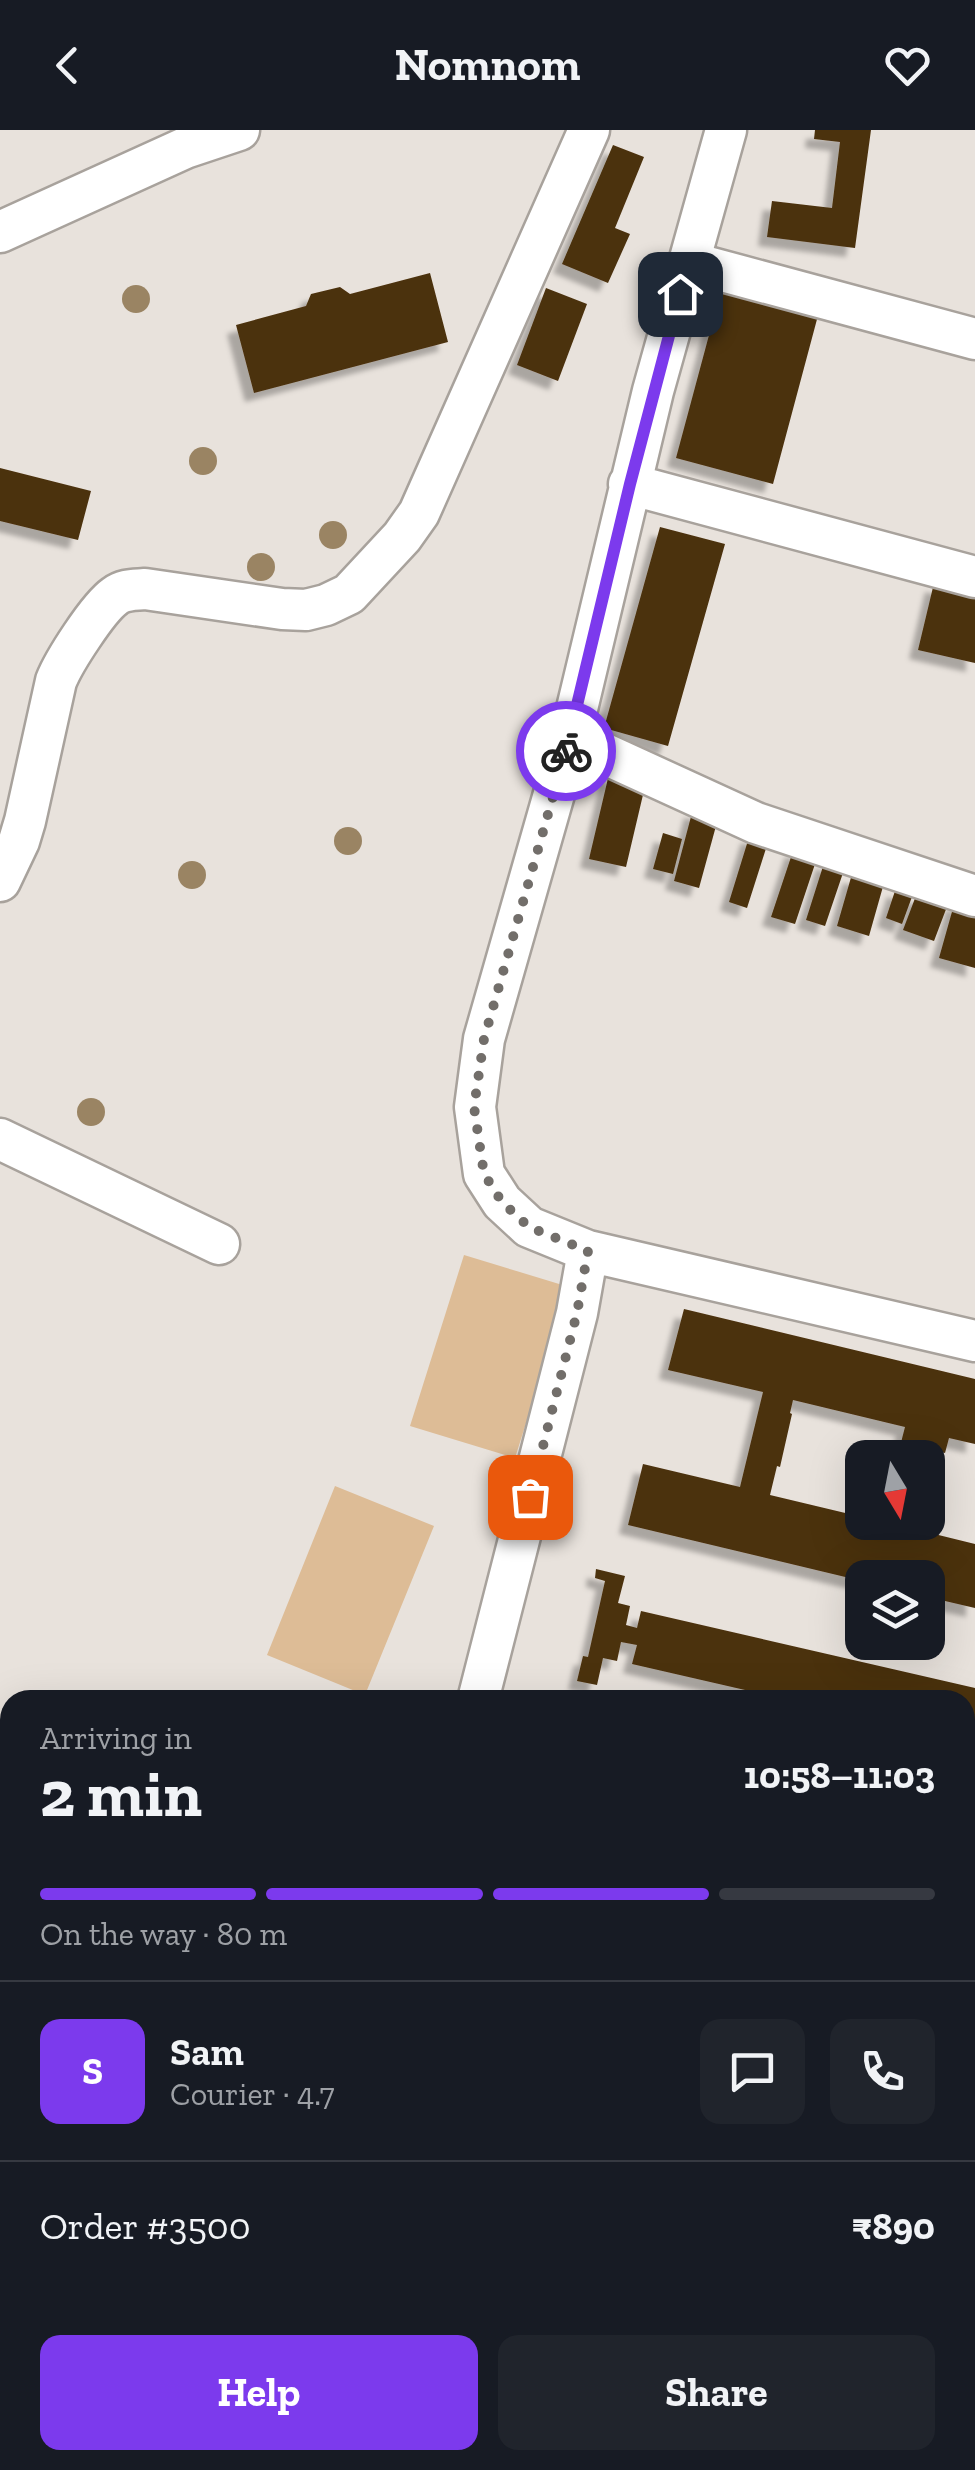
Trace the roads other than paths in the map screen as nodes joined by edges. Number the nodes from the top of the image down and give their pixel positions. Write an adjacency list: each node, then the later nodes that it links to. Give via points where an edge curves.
1 (240, 130): 4 (street, via 184,148)
2 (589, 130): 10 (street, via 419,513 402,537 348,594 306,610 145,588 110,598 56,681 25,821)
3 (726, 130): 5 (street)
4 (0, 232)
5 (690, 262): 6 (street); 7 (street)
6 (975, 339)
7 (630, 484): 8 (street); 9 (street)
8 (975, 577)
9 (570, 738): 11 (street, via 756,823); 14 (street, via 484,1039 474,1107 484,1174 502,1202 529,1227)
10 (0, 881)
11 (975, 896)
12 (0, 1139): 13 (street)
13 (219, 1244)
14 (588, 1251): 15 (street); 16 (street)
15 (975, 1341)
16 (481, 1690)

